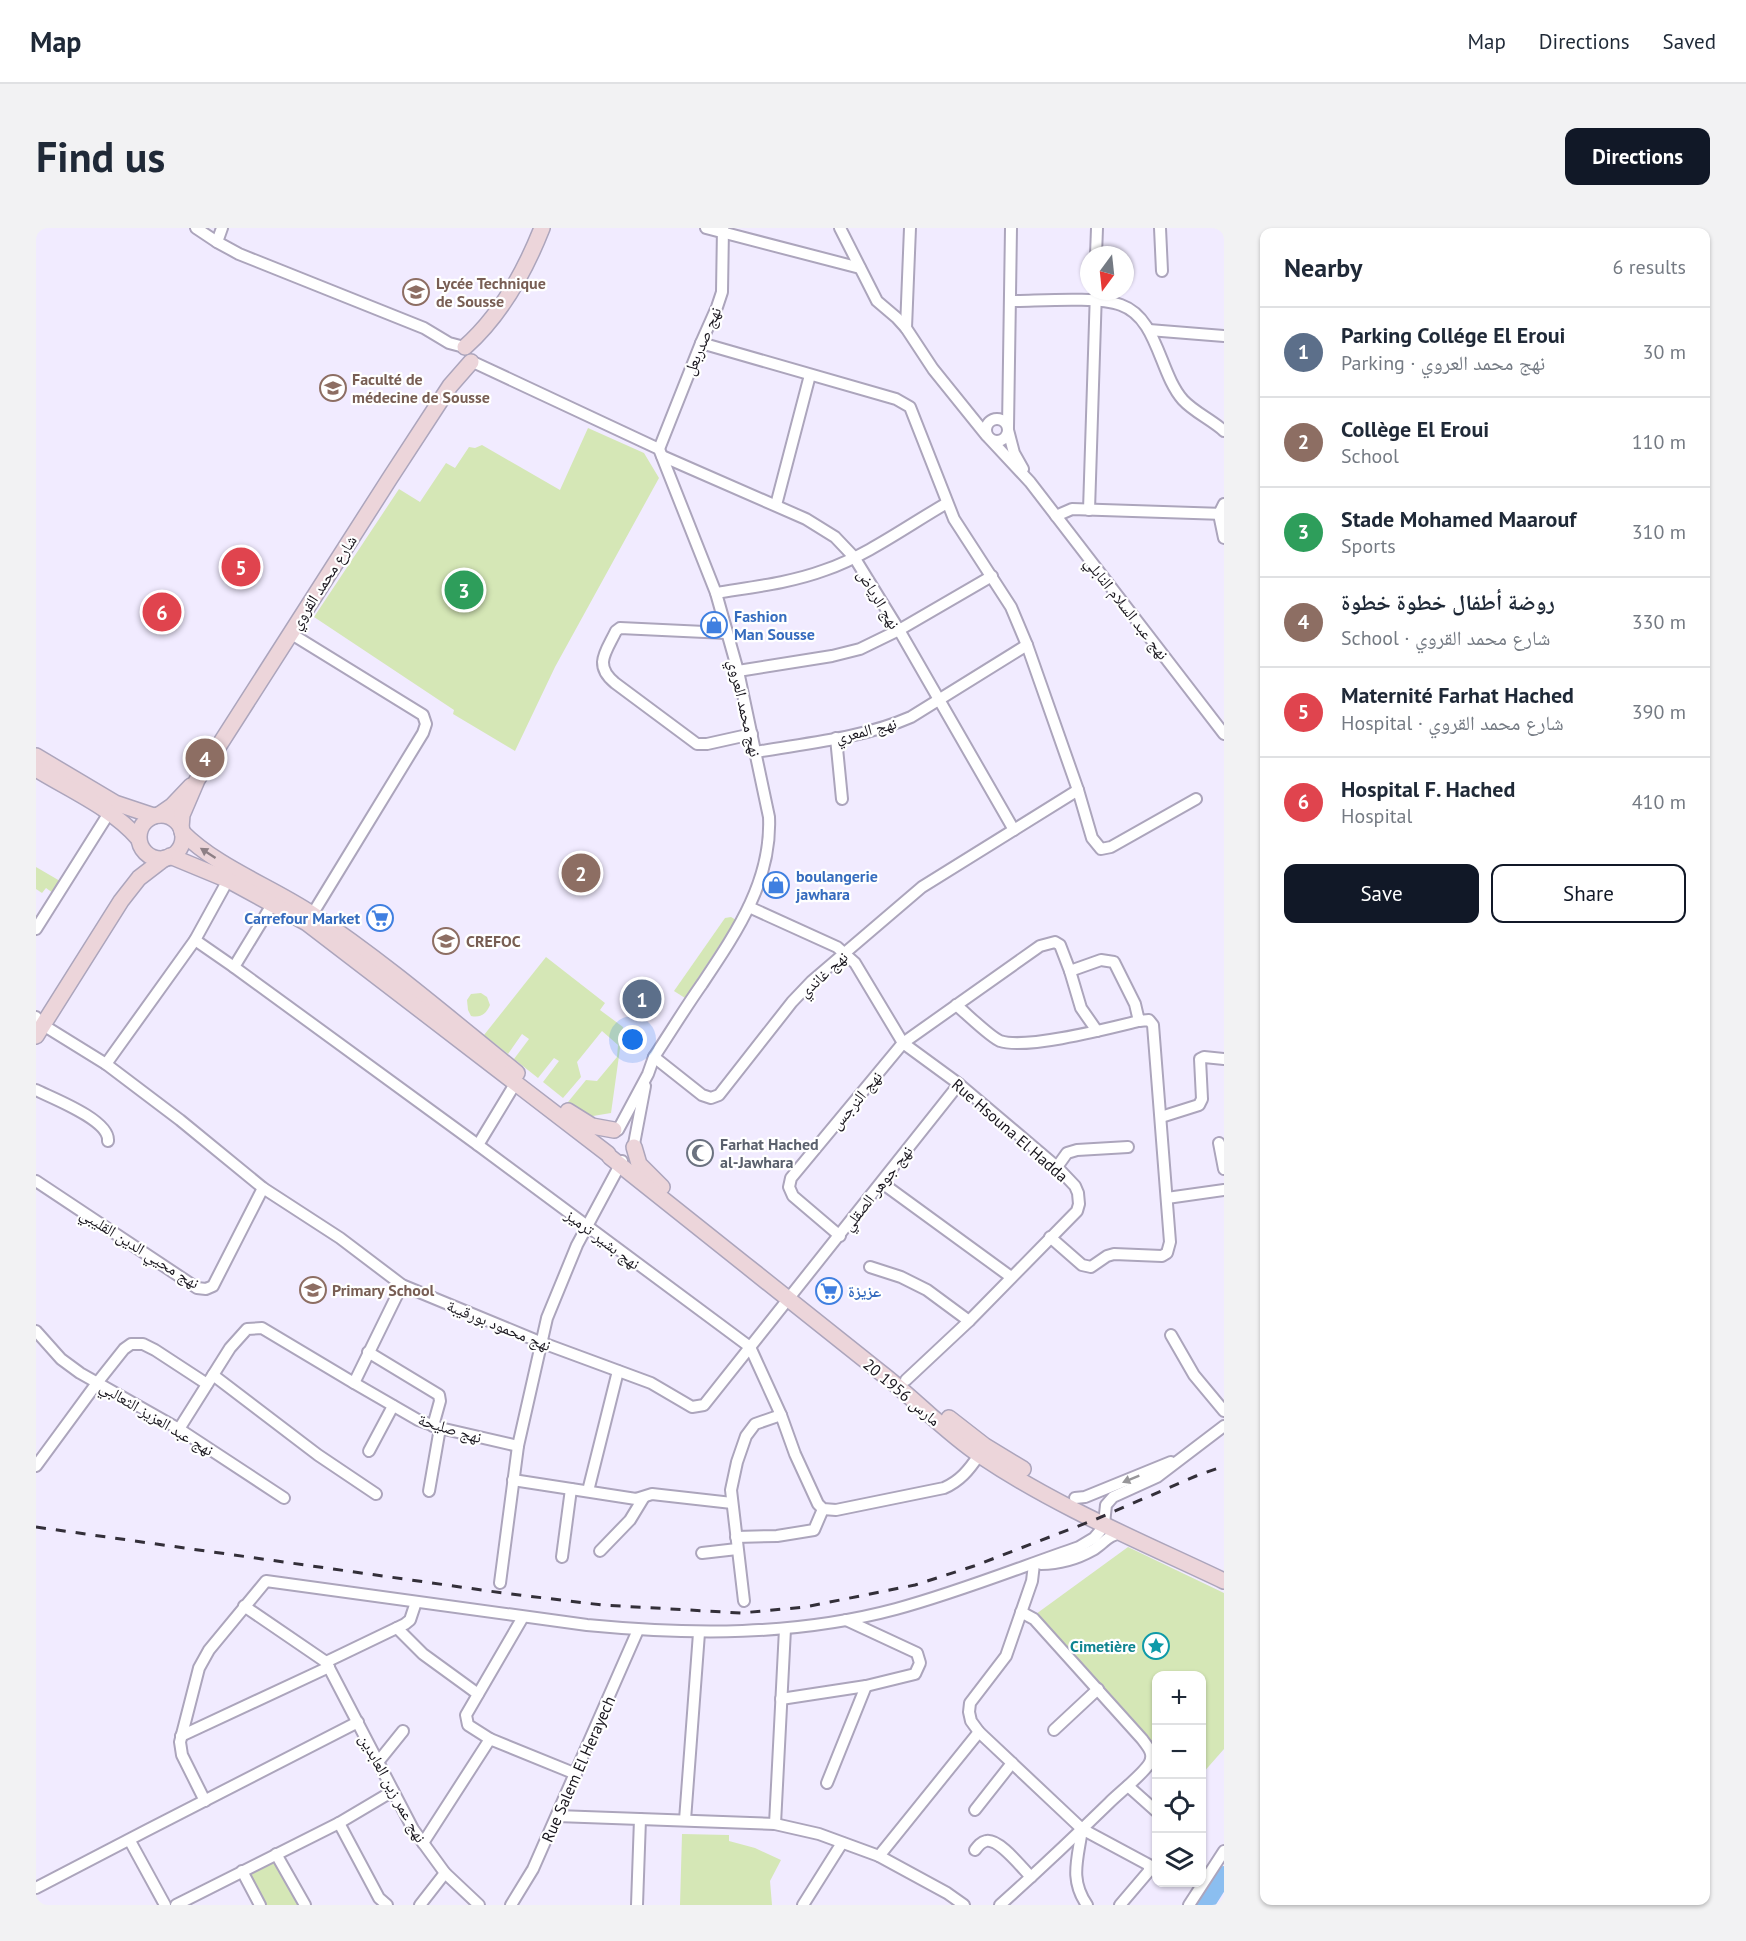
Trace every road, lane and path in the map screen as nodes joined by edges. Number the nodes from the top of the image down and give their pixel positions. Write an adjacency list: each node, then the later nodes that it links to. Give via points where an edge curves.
1 (196, 228): 11 (street)
2 (222, 228): 11 (street)
3 (542, 228): 23 (main road, شارع محمد القروي, via 529,259)
4 (706, 228): 10 (street)
5 (840, 228): 13 (street, نهج عبد السلام النابلي)
6 (910, 228): 19 (street)
7 (1011, 228): 18 (street, نهج عبد السلام النابلي)
8 (1097, 228): 12 (street)
9 (1160, 228): 14 (street)
10 (723, 230): 13 (street); 22 (street, نهج صدربعل, via 722,292)
11 (217, 242): 23 (street, via 424,328)
12 (1096, 246)
13 (860, 268): 19 (street, نهج عبد السلام النابلي, via 877,301)
14 (1162, 271)
15 (1080, 297): 18 (street)
16 (1096, 300): 35 (street)
17 (1108, 300): 20 (street, via 1139,315)
18 (1010, 301): 25 (street, نهج عبد السلام النابلي)
19 (906, 328): 26 (street, نهج عبد السلام النابلي)
20 (1149, 330): 21 (street); 29 (street, via 1181,397)
21 (1224, 336)
22 (701, 343): 24 (street); 31 (street, نهج صدربعل)
23 (466, 354): 31 (street, via 488,369); 43 (main road, شارع محمد القروي, via 450,386)
24 (810, 375): 33 (street, via 896,399 910,407); 34 (street)
25 (1008, 385): 27 (street); 28 (street, نهج عبد السلام النابلي)
26 (964, 409): 27 (street); 30 (street, نهج عبد السلام النابلي)
27 (994, 419): 28 (street, via 1002,420); 30 (street, via 986,425)
28 (1008, 429): 30 (street, via 1003,440 996,442); 32 (street, نهج عبد السلام النابلي, via 1014,453)
29 (1224, 430)
30 (988, 437): 32 (street, نهج عبد السلام النابلي)
31 (661, 453): 34 (street, نهج الرياض); 41 (street, نهج محمد العروي)
32 (1030, 482): 37 (street, نهج عبد السلام النابلي)
33 (947, 503): 39 (street); 40 (street)
34 (776, 505): 39 (street, نهج الرياض, via 829,531)
35 (1089, 510): 36 (street); 37 (street, via 1072,509)
36 (1222, 511): 38 (street)
37 (1056, 516): 49 (street, نهج عبد السلام النابلي)
38 (1224, 538)
39 (854, 557): 41 (street, via 805,576); 42 (street, نهج الرياض)
40 (992, 576): 42 (street); 45 (street)
41 (716, 593): 44 (street, نهج محمد العروي)
42 (898, 630): 46 (street, via 852,652); 47 (street, نهج الرياض)
43 (290, 633): 54 (main road, شارع محمد القروي); 68 (street, via 423,715 426,724)
44 (726, 633): 46 (street, نهج محمد العروي); 48 (street, via 620,628 602,666 615,683 697,744)
45 (1027, 645): 47 (street, نهج المعري); 55 (street)
46 (738, 671): 48 (street, نهج محمد العروي)
47 (938, 699): 50 (street, نهج المعري, via 893,725); 61 (street, نهج الرياض)
48 (752, 734): 51 (street, نهج محمد العروي)
49 (1224, 734)
50 (836, 738): 51 (street, نهج المعري); 56 (street)
51 (756, 752): 67 (street, نهج محمد العروي, via 769,833 765,865)
52 (36, 756): 59 (main road, via 115,803)
53 (36, 769): 58 (main road)
54 (197, 780): 59 (main road, شارع محمد القروي, via 172,806); 60 (main road, شارع محمد القروي, via 182,815)
55 (1078, 790): 57 (street, via 1092,838 1104,849); 61 (street, نهج غاندي)
56 (842, 799)
57 (1196, 799)
58 (109, 813): 62 (main road, via 127,825); 69 (street)
59 (156, 815): 60 (main road, via 172,818); 62 (main road, شارع محمد القروي, via 142,824)
60 (181, 830): 63 (main road, شارع محمد القروي, via 181,846); 68 (main road, one-way to 60, via 193,843)
61 (1014, 830): 71 (street, نهج غاندي, via 922,887)
62 (139, 840): 63 (main road, via 146,854 159,859); 65 (main road, شارع محمد القروي, via 138,861)
63 (168, 857): 64 (main road); 65 (main road, شارع محمد القروي, via 139,878)
64 (228, 880): 66 (main road); 70 (street)
65 (121, 901): 76 (main road, شارع محمد القروي)
66 (273, 903): 68 (main road); 72 (street)
67 (748, 907): 71 (street, Rue Hsouna El Hadda); 79 (street, نهج محمد العروي)
68 (310, 919): 83 (main road); 87 (main road, via 392,973 582,1122)
69 (36, 929)
70 (195, 940): 72 (street, نهج بشير ترميز); 81 (street)
71 (846, 953): 78 (street, Rue Hsouna El Hadda); 79 (street, نهج غاندي, via 792,1002 719,1095 702,1095)
72 (234, 967): 90 (street, نهج بشير ترميز)
73 (1070, 972): 74 (street, نهج النرجس, via 1059,945 1051,942); 75 (street, via 1101,960 1114,962); 77 (street, via 1082,1008)
74 (956, 1005): 77 (street, via 999,1040 1014,1043); 78 (street, نهج النرجس)
75 (1139, 1021): 77 (street); 86 (street, via 1149,1020 1154,1025)
76 (38, 1026): 81 (street, نهج محمود بورقيبة)
77 (1097, 1031)
78 (903, 1043): 84 (street, Rue Hsouna El Hadda); 101 (street, نهج النرجس, via 791,1178 793,1196)
79 (654, 1057): 82 (street, نهج محمد العروي)
80 (1224, 1059): 86 (street, via 1200,1059 1199,1105)
81 (106, 1064): 97 (street, نهج محمود بورقيبة)
82 (648, 1074): 87 (street, نهج محمد العروي); 92 (street)
83 (515, 1084): 90 (street); 92 (main road)
84 (959, 1084): 93 (street, Rue Hsouna El Hadda); 96 (street, نهج جوهر الصقلي)
85 (36, 1090): 88 (street, via 86,1113 107,1131)
86 (1161, 1117): 99 (street)
87 (616, 1130): 92 (main road, via 631,1135); 92 (main road, via 607,1136 605,1150)
88 (108, 1141)
89 (1219, 1143): 94 (street)
90 (478, 1145): 100 (street, نهج بشير ترميز)
91 (1128, 1147): 93 (street, via 1077,1150 1067,1153)
92 (621, 1154): 100 (street); 106 (main road, 20 مارس 1956, via 639,1164); 106 (main road, 20 مارس 1956, via 699,1230)
93 (1057, 1167): 102 (street, Rue Hsouna El Hadda, via 1075,1186 1080,1204)
94 (1224, 1169)
95 (36, 1180): 97 (street, نهج محيي الدين القليبي, via 197,1288 213,1286)
96 (882, 1183): 101 (street, نهج جوهر الصقلي); 104 (street)
97 (264, 1188): 105 (street, نهج محمود بورقيبة)
98 (1224, 1190): 99 (street)
99 (1167, 1198): 102 (street, via 1170,1242 1162,1256 1114,1254 1095,1266 1087,1266 1076,1261)
100 (587, 1227): 110 (street); 111 (street, نهج بشير ترميز)
101 (840, 1236): 106 (street, نهج جوهر الصقلي)
102 (1050, 1236): 104 (street, Rue Hsouna El Hadda)
103 (870, 1267): 107 (street, via 927,1290)
104 (1011, 1277): 107 (street, Rue Hsouna El Hadda)
105 (402, 1285): 110 (street, نهج محمود بورقيبة); 112 (street)
106 (792, 1296): 111 (street, نهج محمود بورقيبة); 115 (main road, 20 مارس 1956); 126 (main road, 20 مارس 1956)
107 (969, 1321): 115 (street, Rue Hsouna El Hadda)
108 (36, 1331): 116 (street, نهج عبد العزيز الثعالبي, via 69,1366)
109 (1171, 1335): 119 (street, via 1194,1376)
110 (540, 1342): 113 (street, نهج محمود بورقيبة); 124 (street)
111 (750, 1347): 113 (street, نهج محمود بورقيبة, via 698,1408); 120 (street, نهج بشير ترميز)
112 (368, 1352): 117 (street); 122 (street, via 439,1395)
113 (618, 1371): 132 (street)
114 (210, 1379): 116 (street, via 137,1343 124,1349); 117 (street, نهج صليحة, via 239,1335 255,1326); 123 (street); 133 (street)
115 (906, 1380): 136 (main road, 20 مارس 1956, via 985,1446)
116 (97, 1383): 123 (street, نهج عبد العزيز الثعالبي); 128 (street)
117 (354, 1383): 118 (street, نهج صليحة)
118 (393, 1406): 122 (street, نهج صليحة); 125 (street)
119 (1224, 1411)
120 (781, 1415): 137 (street, via 754,1424 746,1436 731,1490); 138 (street, نهج بشير ترميز, via 795,1454)
121 (1224, 1426): 127 (street)
122 (437, 1427): 124 (street, نهج صليحة); 131 (street)
123 (179, 1429): 135 (street, نهج عبد العزيز الثعالبي)
124 (518, 1446): 129 (street)
125 (369, 1451)
126 (979, 1455): 138 (street, via 964,1476 938,1490 836,1510); 139 (main road, 20 مارس 1956, via 1022,1481)
127 (1185, 1456): 136 (street, one-way to 136); 139 (street, via 1157,1478 1113,1497 1106,1505)
128 (36, 1466)
129 (513, 1480): 130 (street); 149 (street)
130 (571, 1489): 132 (street); 145 (street)
131 (429, 1491)
132 (588, 1491): 134 (street)
133 (376, 1494)
134 (644, 1497): 137 (street, via 652,1494); 143 (street, via 630,1520)
135 (284, 1498)
136 (1075, 1498): 139 (main road, 20 مارس 1956)
137 (732, 1503): 141 (street)
138 (823, 1509): 141 (street, via 814,1530)
139 (1104, 1519): 140 (main road, 20 مارس 1956); 146 (street, via 1100,1531 1087,1543); 147 (main road, 20 مارس 1956)
140 (1122, 1533): 146 (street, via 1077,1557 1056,1564); 148 (main road, 20 مارس 1956)
141 (736, 1537): 142 (street)
142 (737, 1549): 144 (street); 150 (street)
143 (600, 1551)
144 (702, 1553)
145 (562, 1557)
146 (1034, 1564): 153 (street); 155 (street, via 944,1595)
147 (1224, 1571)
148 (1224, 1581)
149 (500, 1582)
150 (744, 1601)
151 (416, 1602): 152 (street, via 272,1580 262,1584); 154 (street); 156 (street, via 410,1620)
152 (244, 1606): 160 (street); 169 (street, via 203,1659)
153 (1021, 1612): 162 (street, via 1034,1618); 168 (street, via 1006,1656 970,1703 971,1721)
154 (523, 1617): 158 (street); 163 (street)
155 (846, 1620): 157 (street); 161 (street, via 917,1653 920,1663 915,1674)
156 (397, 1628): 160 (street); 163 (street, via 423,1654)
157 (785, 1629): 159 (street); 164 (street)
158 (638, 1630): 159 (street); 173 (street, Rue Salem El Herayech)
159 (699, 1633): 182 (street)
160 (327, 1664): 165 (street, نهج عمر زين العابدين); 169 (street)
161 (866, 1686): 164 (street); 174 (street)
162 (1098, 1689): 166 (street); 175 (street, via 1152,1755 1149,1764)
163 (478, 1695): 170 (street, via 466,1722)
164 (781, 1699): 184 (street)
165 (358, 1722): 171 (street, نهج عمر زين العابدين); 177 (street)
166 (1053, 1730)
167 (403, 1731): 171 (street)
168 (979, 1732): 172 (street); 192 (street)
169 (181, 1736): 177 (street, via 182,1755)
170 (490, 1739): 173 (street); 188 (street)
171 (378, 1761): 176 (street, نهج عمر زين العابدين)
172 (1012, 1763): 179 (street); 185 (street)
173 (576, 1774): 180 (street, Rue Salem El Herayech)
174 (827, 1783)
175 (1128, 1786): 178 (street); 185 (street)
176 (393, 1791): 183 (street); 188 (street, نهج عمر زين العابدين)
177 (205, 1801): 186 (street)
178 (1152, 1807)
179 (975, 1810)
180 (557, 1816): 181 (street); 206 (street, Rue Salem El Herayech, via 533,1869)
181 (640, 1819): 182 (street); 207 (street)
182 (685, 1820): 184 (street)
183 (339, 1823): 191 (street); 203 (street, via 379,1898)
184 (775, 1824): 187 (street)
185 (1082, 1829): 193 (street); 197 (street); 211 (street, via 1076,1879)
186 (130, 1841): 198 (street); 199 (street)
187 (842, 1843): 192 (street); 208 (street)
188 (423, 1844): 196 (street, نهج عمر زين العابدين)
189 (975, 1850): 197 (street, via 989,1840 1005,1850)
190 (1224, 1851): 213 (street)
191 (276, 1854): 195 (street); 202 (street)
192 (879, 1856): 209 (street)
193 (1152, 1864)
194 (1152, 1865): 212 (street)
195 (242, 1871): 200 (street); 201 (street)
196 (445, 1873): 204 (street); 205 (street, نهج عمر زين العابدين)
197 (1031, 1877): 210 (street)
198 (36, 1888)
199 (165, 1905)
200 (176, 1905)
201 (260, 1905)
202 (305, 1905)
203 (387, 1905)
204 (420, 1905)
205 (479, 1905)
206 (511, 1905)
207 (637, 1905)
208 (803, 1905)
209 (964, 1905)
210 (1000, 1905)
211 (1087, 1905)
212 (1120, 1905)
213 (1189, 1905)

